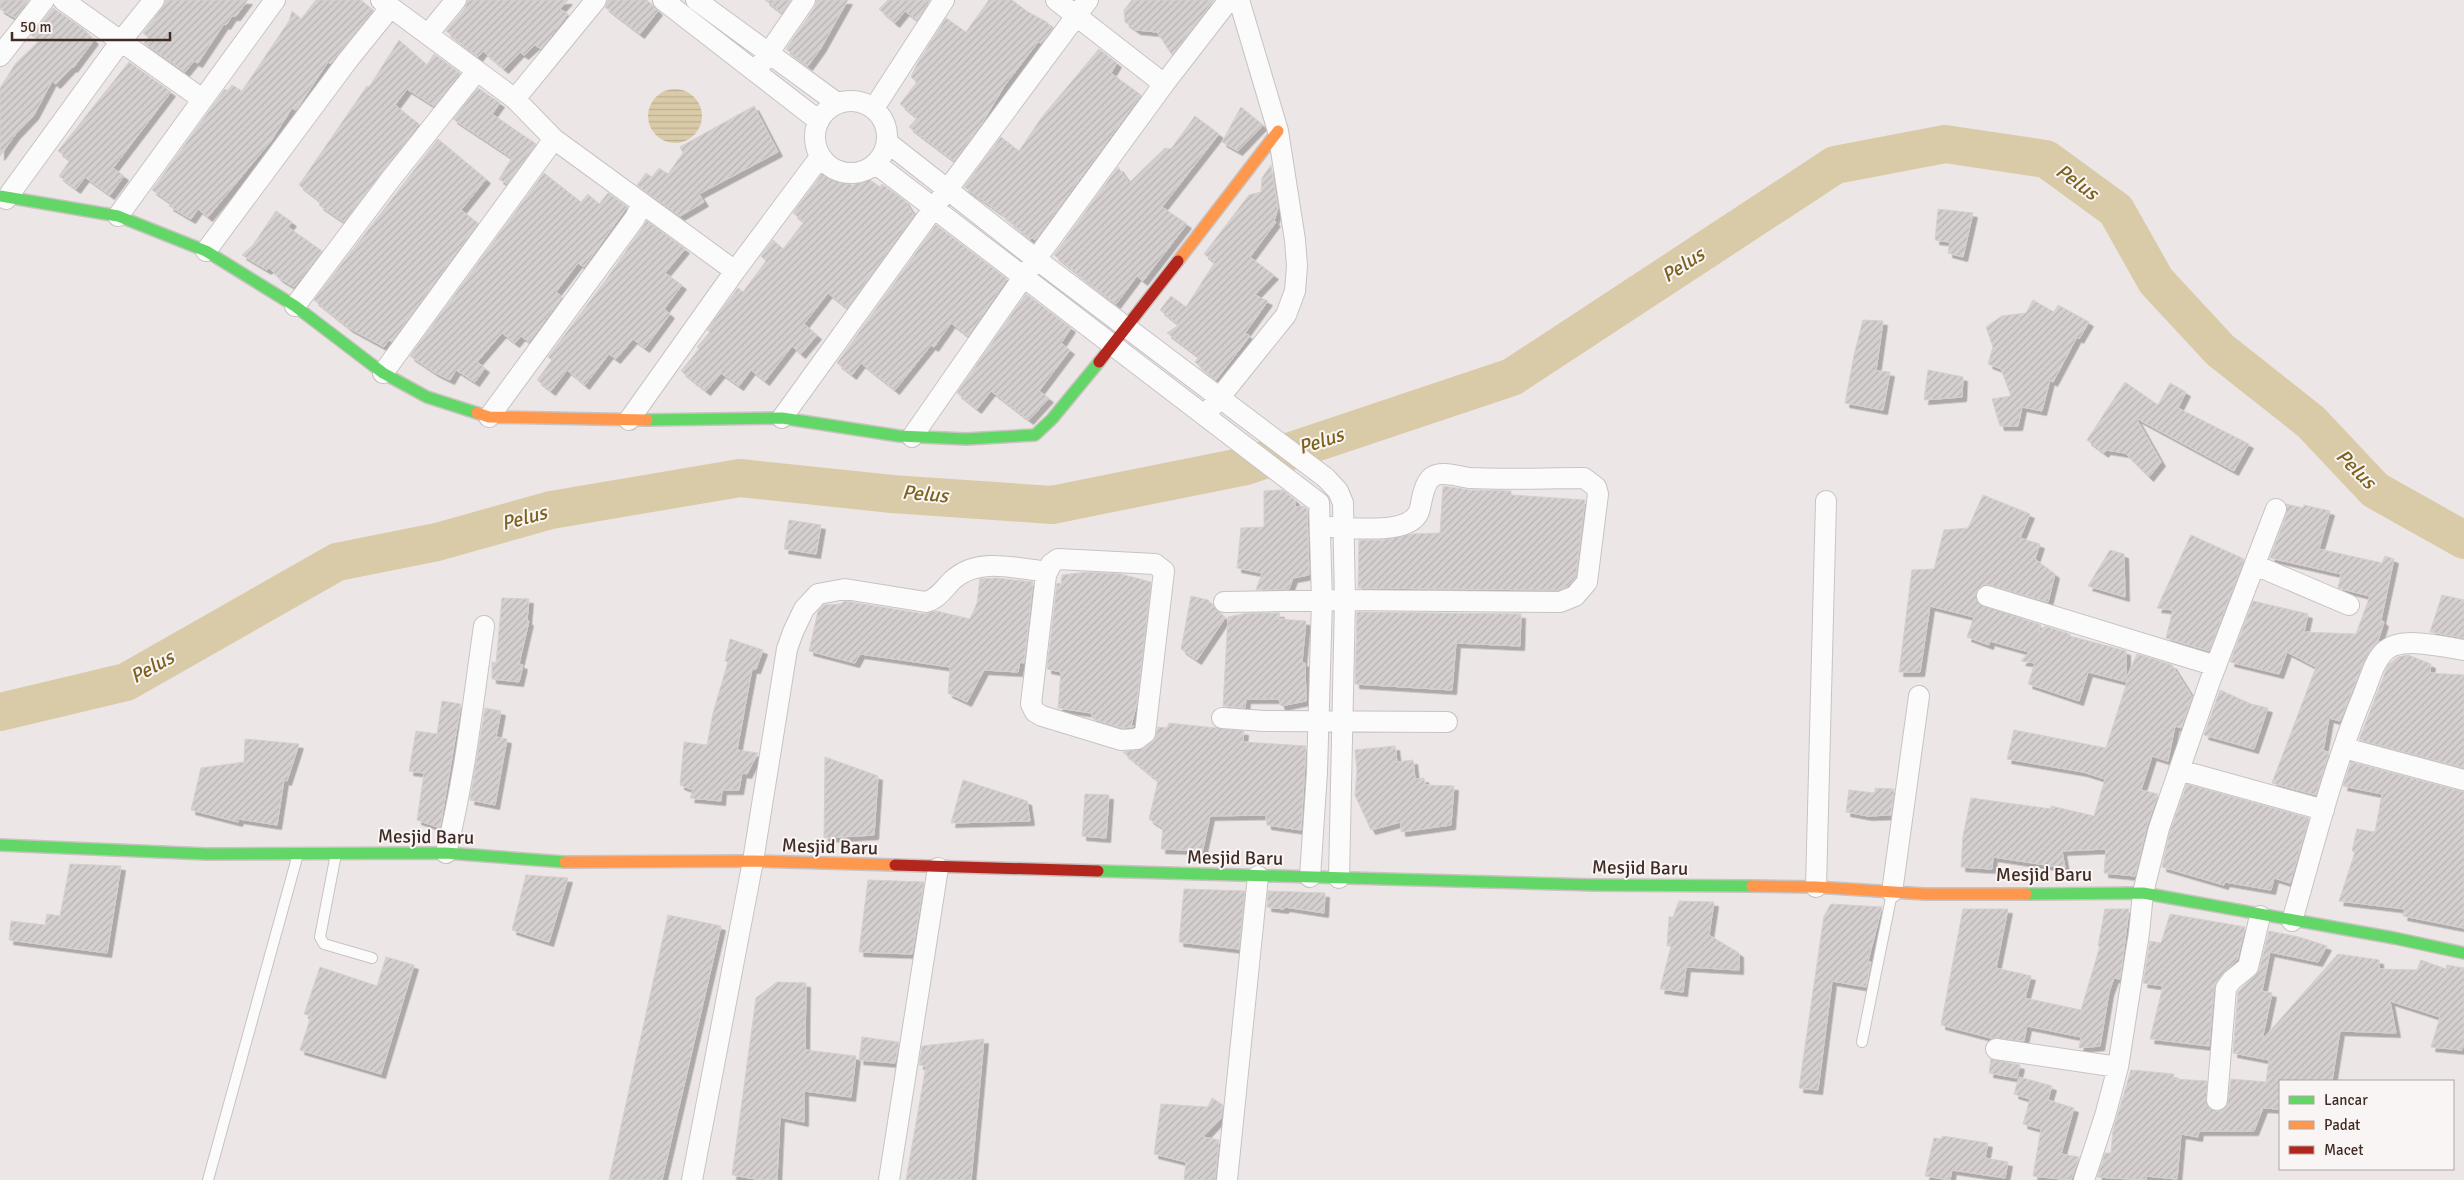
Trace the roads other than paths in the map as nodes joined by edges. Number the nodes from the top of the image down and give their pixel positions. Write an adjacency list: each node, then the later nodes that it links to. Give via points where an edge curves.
1 (44, 0): 18 (street)
2 (63, 0): 17 (street)
3 (154, 0): 17 (street)
4 (275, 0): 23 (street)
5 (456, 0): 16 (street)
6 (596, 0): 24 (street)
7 (696, 0): 19 (street)
8 (806, 0): 19 (street)
9 (944, 0): 26 (street)
10 (1056, 0): 15 (street)
11 (1229, 0): 22 (street)
12 (1239, 0): 28 (street)
13 (669, 2): 21 (street)
14 (385, 4): 16 (street); 38 (street, via 348,60)
15 (1082, 7): 22 (street); 33 (street)
16 (428, 34): 20 (street)
17 (121, 41): 23 (street); 34 (street)
18 (3, 47)
19 (768, 53): 21 (street); 25 (street)
20 (476, 72): 24 (street); 42 (street)
21 (756, 72): 27 (street)
22 (1164, 84): 39 (street)
23 (202, 99): 37 (street)
24 (515, 99): 29 (street)
25 (837, 103): 26 (street, via 862,102); 27 (street)
26 (874, 108): 30 (street, via 887,129)
27 (819, 120): 31 (street, via 815,146)
28 (1278, 130): 43 (street); 46 (street, via 1295,240 1295,290 1286,315)
29 (554, 139): 35 (street); 45 (street)
30 (887, 142): 32 (street, via 884,154); 33 (street)
31 (820, 157): 32 (street, via 840,172 853,174); 40 (street)
32 (876, 164): 36 (street)
33 (946, 190): 36 (street); 39 (street)
34 (3, 198): 37 (street)
35 (642, 203): 40 (street); 47 (street, via 619,240)
36 (933, 209): 41 (street); 48 (street)
37 (118, 216): 38 (street)
38 (206, 251): 42 (street)
39 (1036, 259): 41 (street); 43 (street)
40 (735, 271): 49 (street)
41 (1023, 279): 44 (street); 51 (street)
42 (295, 306): 45 (street)
43 (1126, 327): 44 (street); 46 (street)
44 (1114, 345): 50 (street); 51 (street, via 1035,435 966,439)
45 (383, 373): 47 (street, via 427,398)
46 (1226, 402): 50 (street); 55 (street, via 1326,478 1338,491 1343,503)
47 (489, 417): 49 (street)
48 (782, 418): 49 (street); 51 (street)
49 (629, 420)
50 (1210, 420): 54 (street, via 1320,503)
51 (912, 437)
52 (1826, 501): 84 (street)
53 (2276, 510): 56 (street)
54 (1321, 527): 55 (street); 59 (street)
55 (1344, 527): 60 (street); 60 (street, via 1377,529 1412,522 1418,517 1427,484 1442,474 1470,478 1584,478 1596,487 1598,494 1587,582 1575,596 1560,602)
56 (2255, 565): 62 (street); 65 (street)
57 (1046, 575): 57 (street, via 1051,564 1058,559 1155,564 1164,571 1145,733 1137,739 1122,740 1035,712 1031,704); 79 (street, via 1042,571 982,565 964,570 938,596 926,602 845,589 818,594 804,610 787,649)
58 (1986, 596): 65 (street)
59 (1322, 600): 60 (street); 61 (street); 68 (street)
60 (1345, 600): 70 (street)
61 (1224, 602)
62 (2349, 605)
63 (484, 626): 78 (street, via 466,762)
64 (2464, 650): 71 (street, via 2397,644 2386,650 2376,663)
65 (2216, 666): 72 (street)
66 (1919, 696): 85 (street)
67 (1222, 718): 68 (street, via 1264,722)
68 (1319, 721): 70 (street); 82 (street)
69 (1447, 722): 70 (street)
70 (1342, 723): 83 (street)
71 (2344, 748): 73 (street); 74 (street)
72 (2179, 770): 74 (street); 86 (street, via 2159,828)
73 (2464, 780)
74 (2324, 810): 88 (street)
75 (0, 845): 76 (street, Mesjid Baru, via 207,854)
76 (299, 853): 77 (street, Mesjid Baru); 95 (lane)
77 (336, 853): 78 (street, Mesjid Baru); 90 (lane, via 320,937 324,944)
78 (446, 853): 79 (street, Mesjid Baru, via 572,863)
79 (753, 861): 80 (street, Mesjid Baru); 96 (street)
80 (938, 868): 81 (street, Mesjid Baru); 97 (street)
81 (1258, 876): 82 (street, Mesjid Baru); 98 (street)
82 (1310, 877): 83 (street, Mesjid Baru)
83 (1339, 878): 84 (street, Mesjid Baru)
84 (1816, 887): 85 (street, Mesjid Baru)
85 (1892, 892): 86 (street, Mesjid Baru); 91 (lane)
86 (2143, 893): 87 (street, Mesjid Baru); 93 (street)
87 (2260, 916): 88 (street, Mesjid Baru); 94 (street, via 2248,967 2226,988)
88 (2292, 921): 89 (street, Mesjid Baru)
89 (2464, 953)
90 (372, 958)
91 (1862, 1042)
92 (1996, 1049): 93 (street)
93 (2118, 1067): 99 (street, via 2106,1116)
94 (2217, 1100)
95 (208, 1180)
96 (692, 1180)
97 (889, 1180)
98 (1226, 1180)
99 (2084, 1180)

